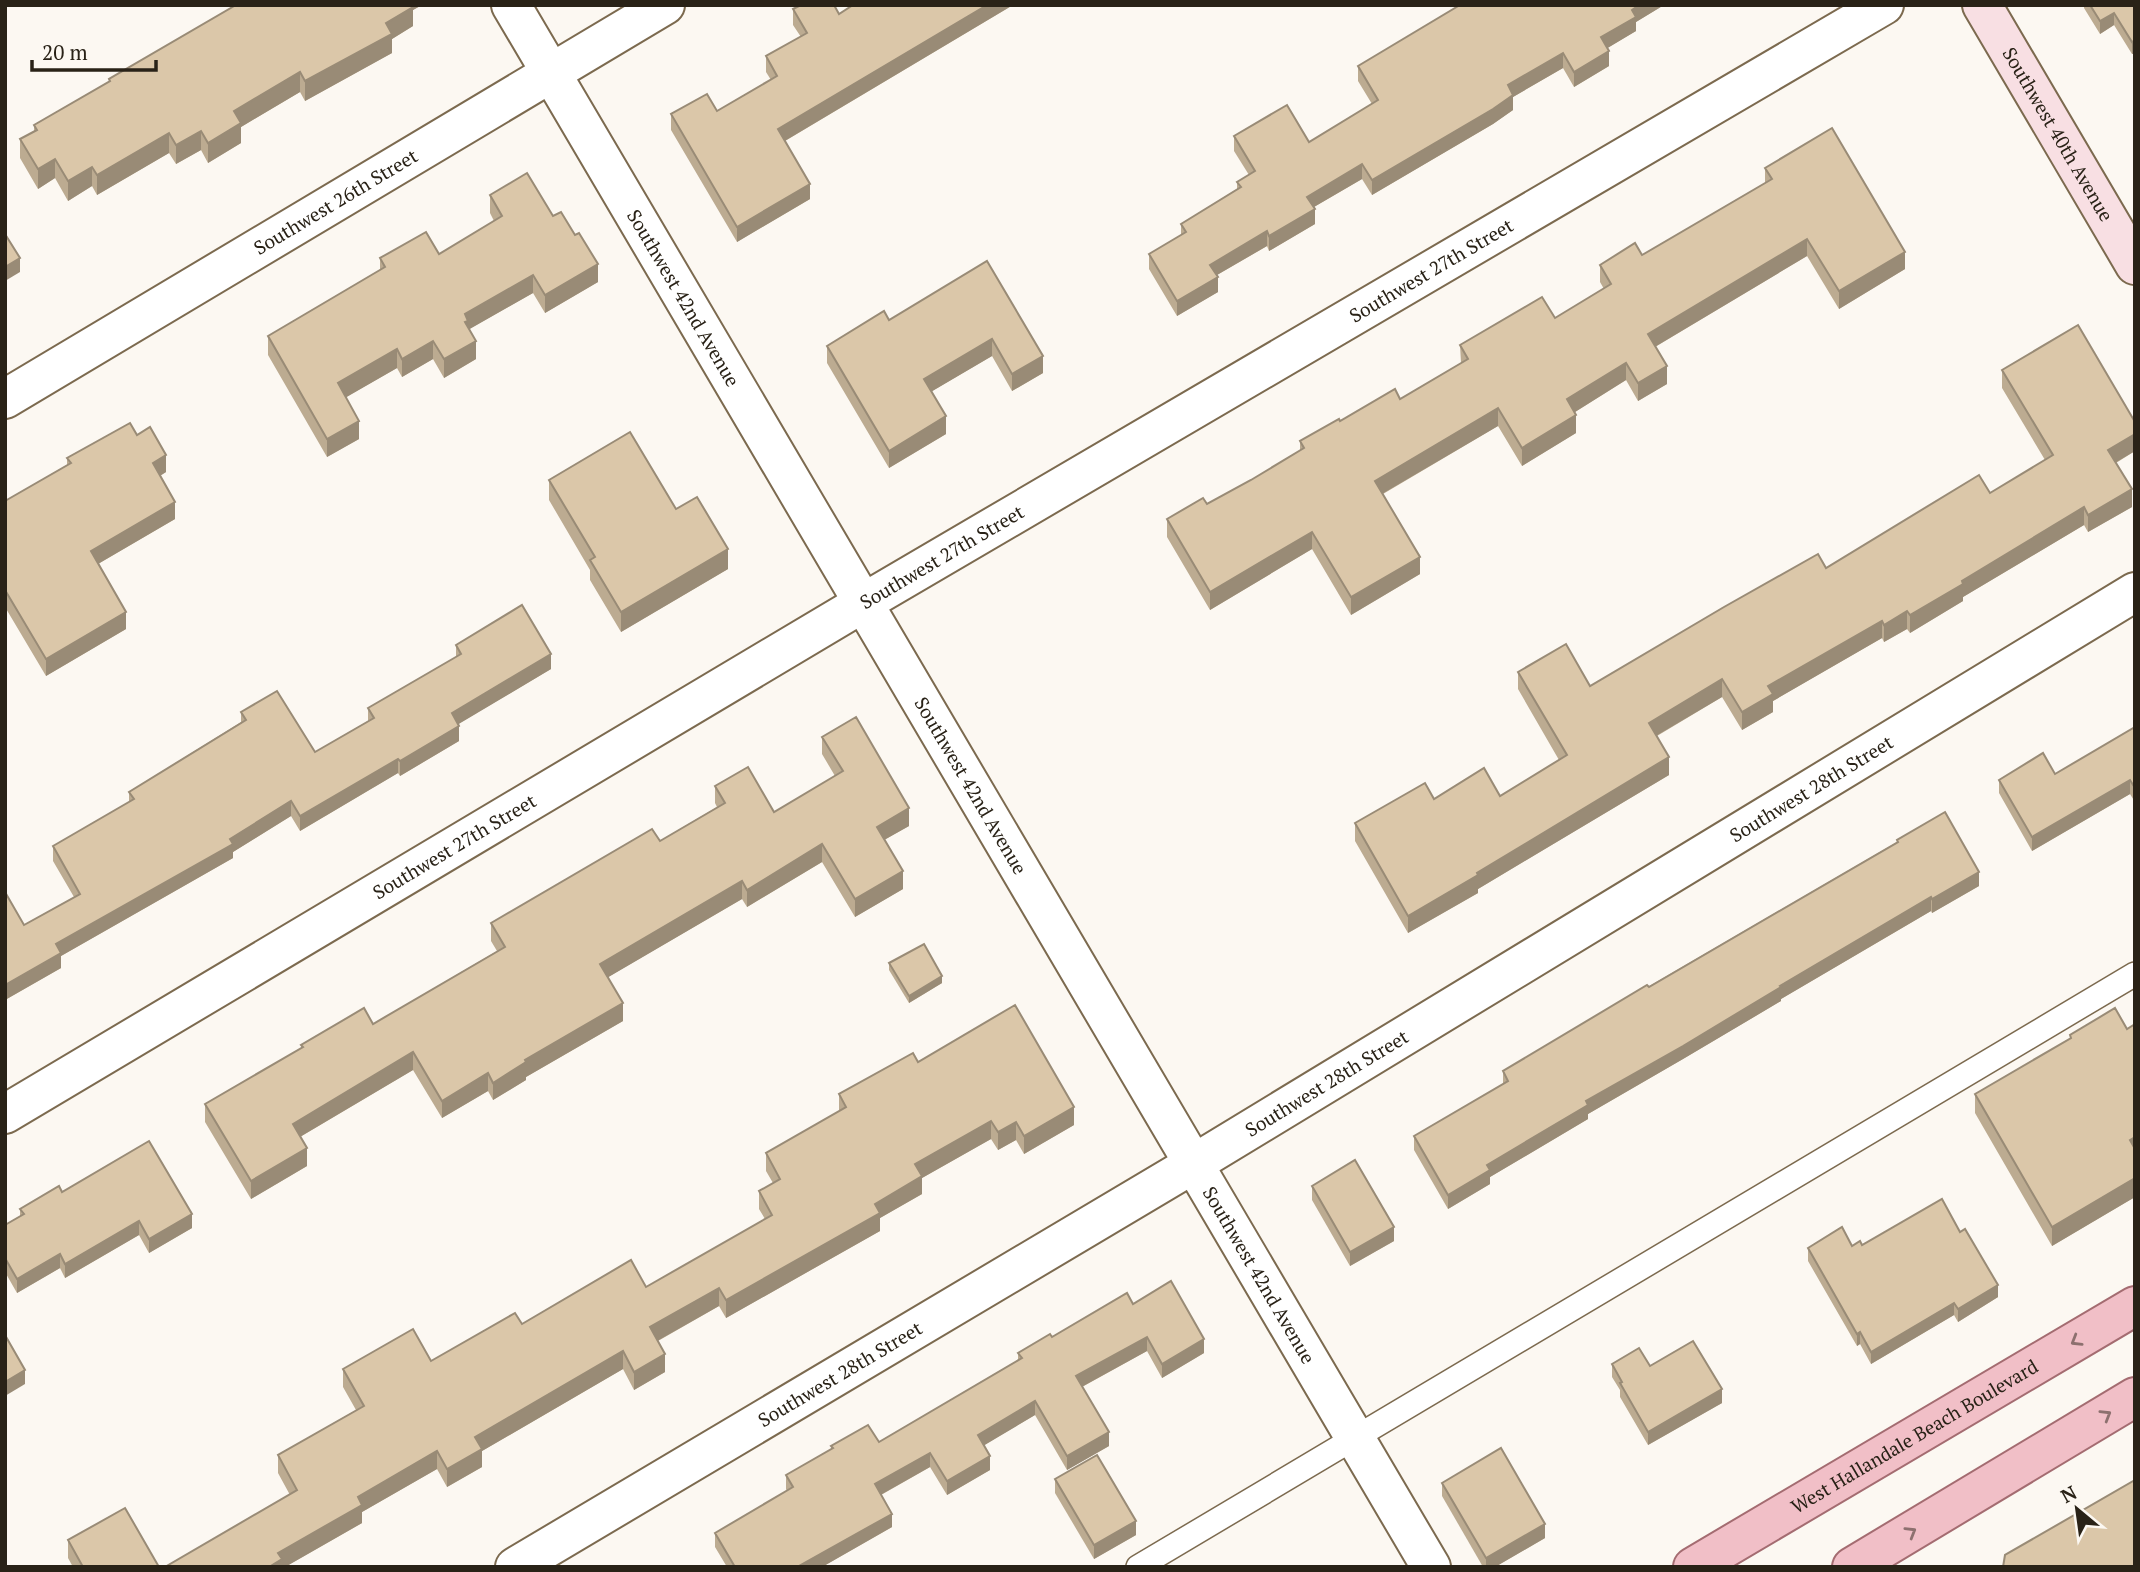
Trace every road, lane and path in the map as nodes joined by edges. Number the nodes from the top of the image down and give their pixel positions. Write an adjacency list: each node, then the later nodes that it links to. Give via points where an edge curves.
1 (511, 5): 5 (street, Southwest 42nd Avenue)
2 (666, 5): 5 (street, Southwest 26th Street)
3 (1884, 5): 9 (street, Southwest 27th Street)
4 (1982, 5): 6 (street, Southwest 40th Avenue)
5 (550, 74): 7 (street, Southwest 26th Street); 9 (street, Southwest 42nd Avenue)
6 (2135, 265)
7 (5, 399)
8 (2135, 592): 12 (street, Southwest 28th Street)
9 (863, 603): 11 (street, Southwest 27th Street); 12 (street, Southwest 42nd Avenue)
10 (2135, 974): 15 (lane)
11 (5, 1114)
12 (1195, 1163): 15 (street, Southwest 42nd Avenue); 17 (street, Southwest 28th Street)
13 (2135, 1306): 16 (main road, West Hallandale Beach Boulevard, one-way to 16)
14 (2135, 1398): 22 (main road, one-way to 14)
15 (1356, 1439): 18 (lane); 19 (street, Southwest 42nd Avenue)
16 (1854, 1472): 20 (main road, West Hallandale Beach Boulevard); 21 (main road)
17 (515, 1567)
18 (1138, 1567)
19 (1431, 1567)
20 (1693, 1567)
21 (1724, 1567)
22 (1852, 1567)

